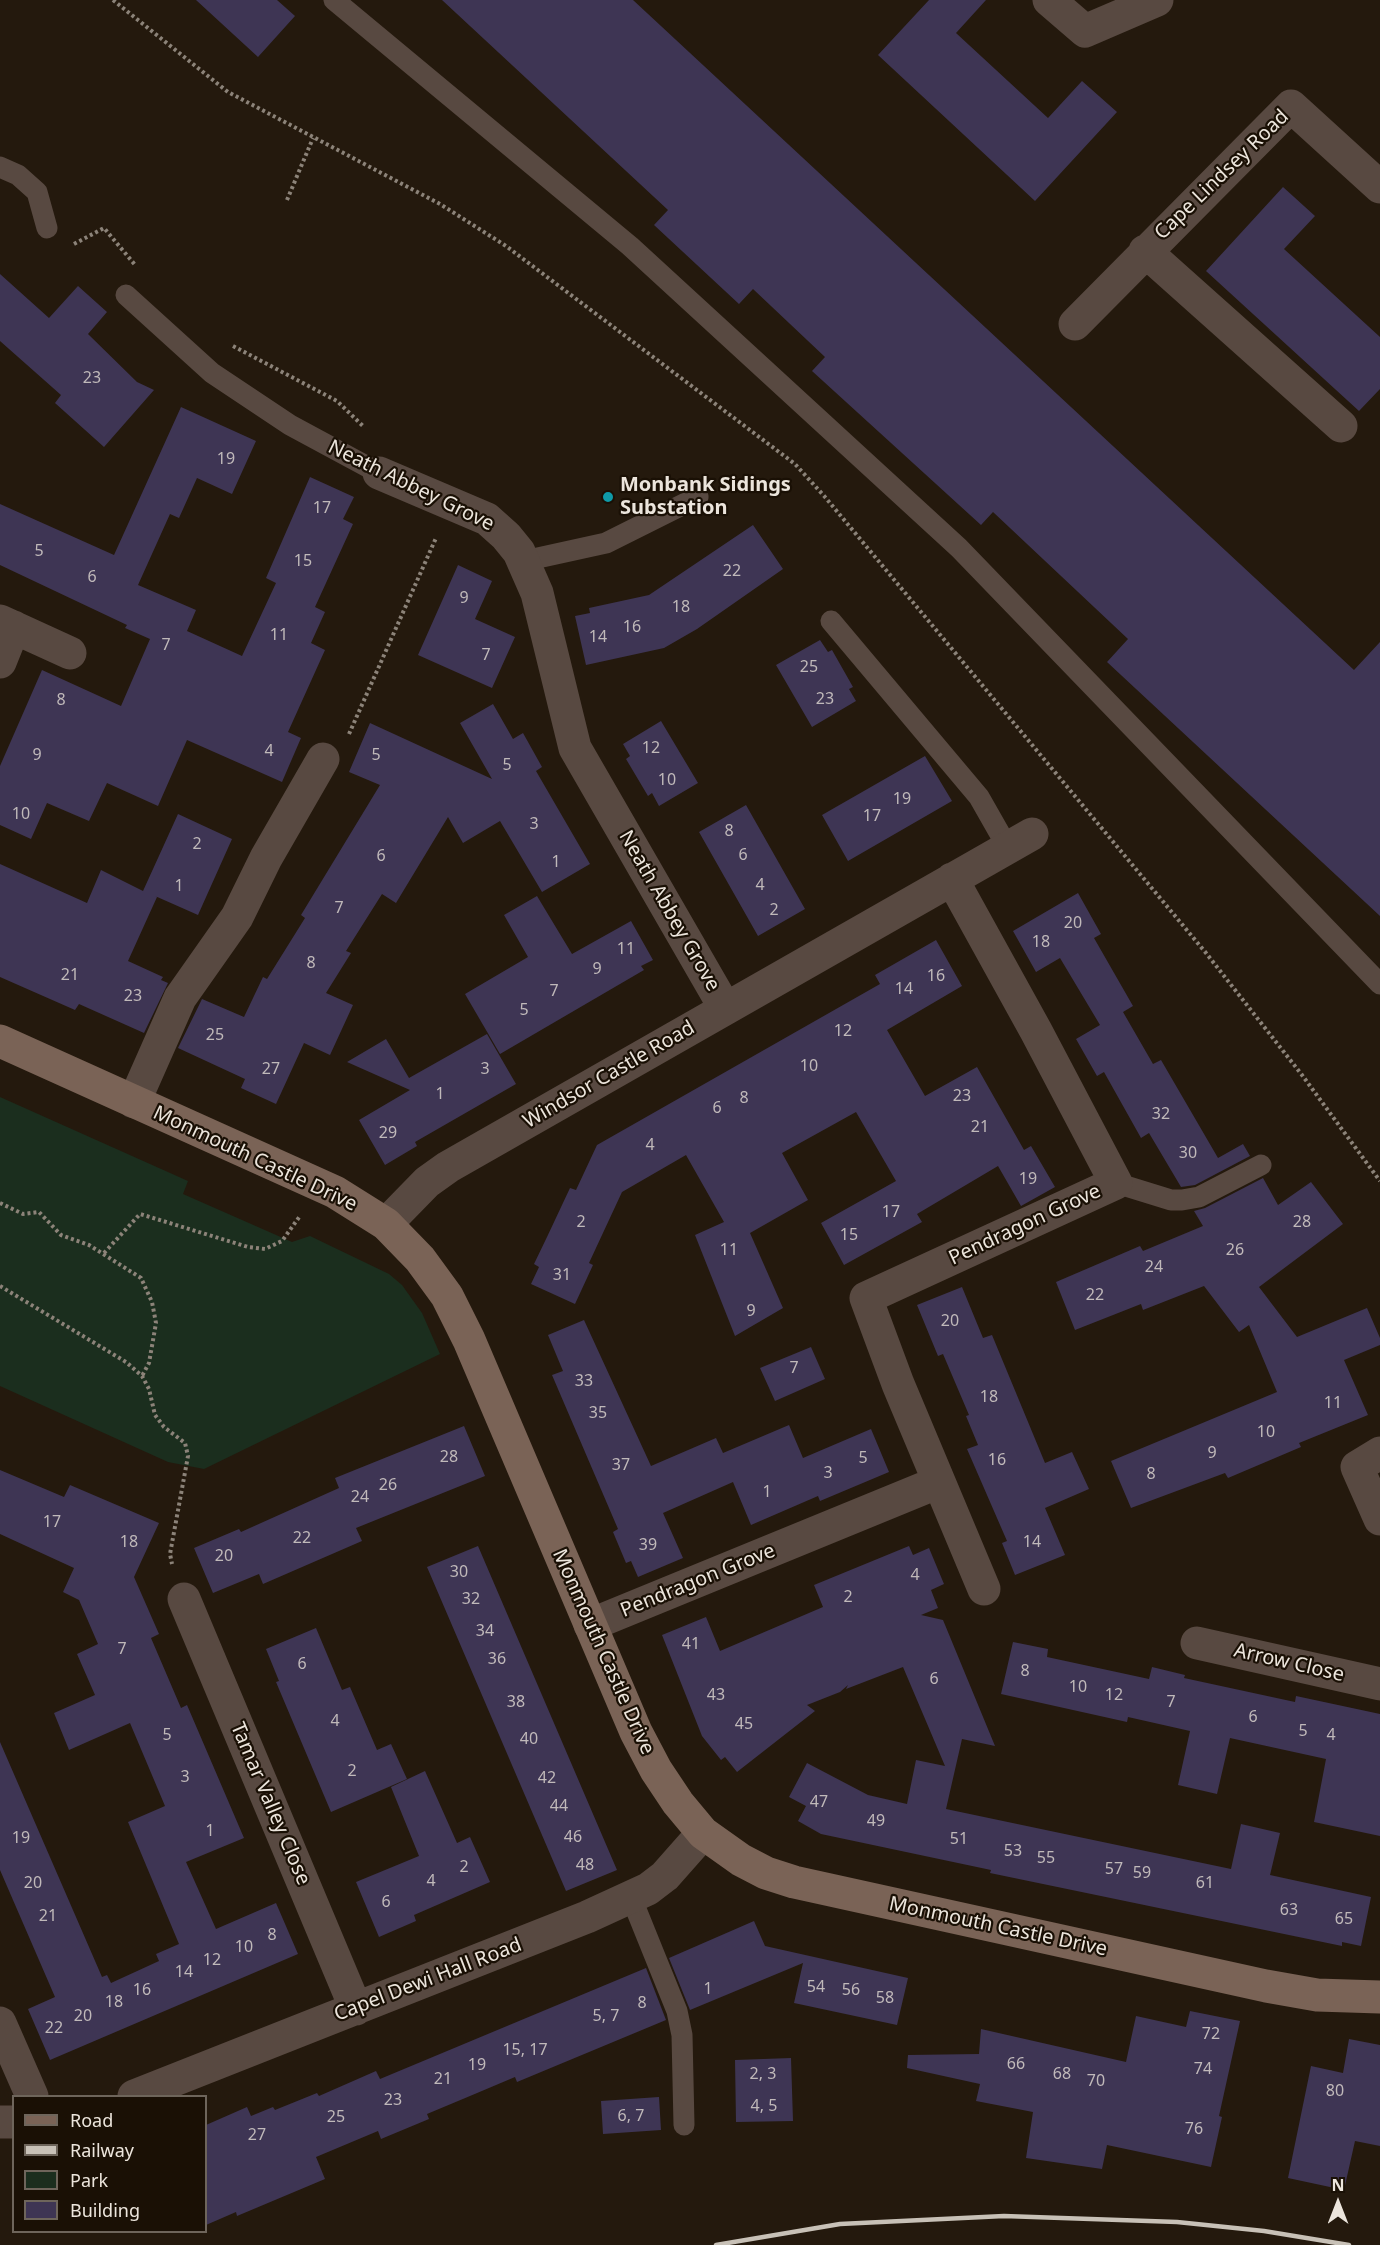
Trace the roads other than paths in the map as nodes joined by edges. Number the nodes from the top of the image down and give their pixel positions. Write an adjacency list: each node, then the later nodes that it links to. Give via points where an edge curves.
1 (334, 0): 21 (lane, via 630,246 959,548)
2 (1048, 0): 3 (street, via 1085,30)
3 (1157, 0)
4 (0, 167): 6 (lane, via 18,175 37,192)
5 (1380, 187): 7 (street, Cape Lindsey Road, via 1291,106)
6 (47, 228)
7 (1145, 250): 9 (street, Cape Lindsey Road); 10 (street, Cape Lindsey Road)
8 (126, 296): 11 (lane, Neath Abbey Grove, via 212,373 290,425)
9 (1075, 324)
10 (1341, 426)
11 (379, 472): 13 (street, Neath Abbey Grove, via 487,519 506,536)
12 (698, 497): 13 (lane, via 606,543)
13 (524, 561): 22 (street, Neath Abbey Grove, via 537,593 574,748)
14 (831, 621): 19 (lane)
15 (7, 624): 16 (street); 17 (street)
16 (70, 653)
17 (0, 662)
18 (323, 759): 24 (street, via 237,917 180,998)
19 (1020, 841): 20 (street, Windsor Castle Road)
20 (952, 879): 22 (street, Windsor Castle Road); 26 (street, Pendragon Grove)
21 (1380, 984)
22 (725, 1008): 27 (street, Windsor Castle Road, via 448,1167 415,1193)
23 (0, 1041): 24 (street, Monmouth Castle Drive)
24 (134, 1102): 27 (street, Monmouth Castle Drive, via 315,1183)
25 (1261, 1166): 26 (lane, via 1198,1197 1182,1200 1158,1197)
26 (1116, 1183): 29 (street, Pendragon Grove, via 866,1298)
27 (386, 1224): 33 (street, Monmouth Castle Drive, via 420,1259 447,1296)
28 (1380, 1453): 30 (street, via 1357,1467)
29 (939, 1482): 31 (street, Pendragon Grove); 33 (street, Pendragon Grove)
30 (1380, 1519)
31 (984, 1589)
32 (184, 1599): 39 (street, Tamar Valley Close)
33 (590, 1625): 36 (street, Monmouth Castle Drive, via 656,1770)
34 (1197, 1643): 35 (street, Arrow Close)
35 (1380, 1684)
36 (703, 1833): 37 (street, Capel Dewi Hall Road, via 665,1876); 38 (street, Monmouth Castle Drive, via 741,1860 794,1882 1266,1986 1317,1995)
37 (631, 1897): 39 (street, Capel Dewi Hall Road); 43 (lane, via 677,2011 682,2035)
38 (1380, 1996)
39 (356, 2009): 42 (street, Capel Dewi Hall Road)
40 (0, 2023): 41 (street)
41 (31, 2095)
42 (139, 2095)
43 (684, 2125)

